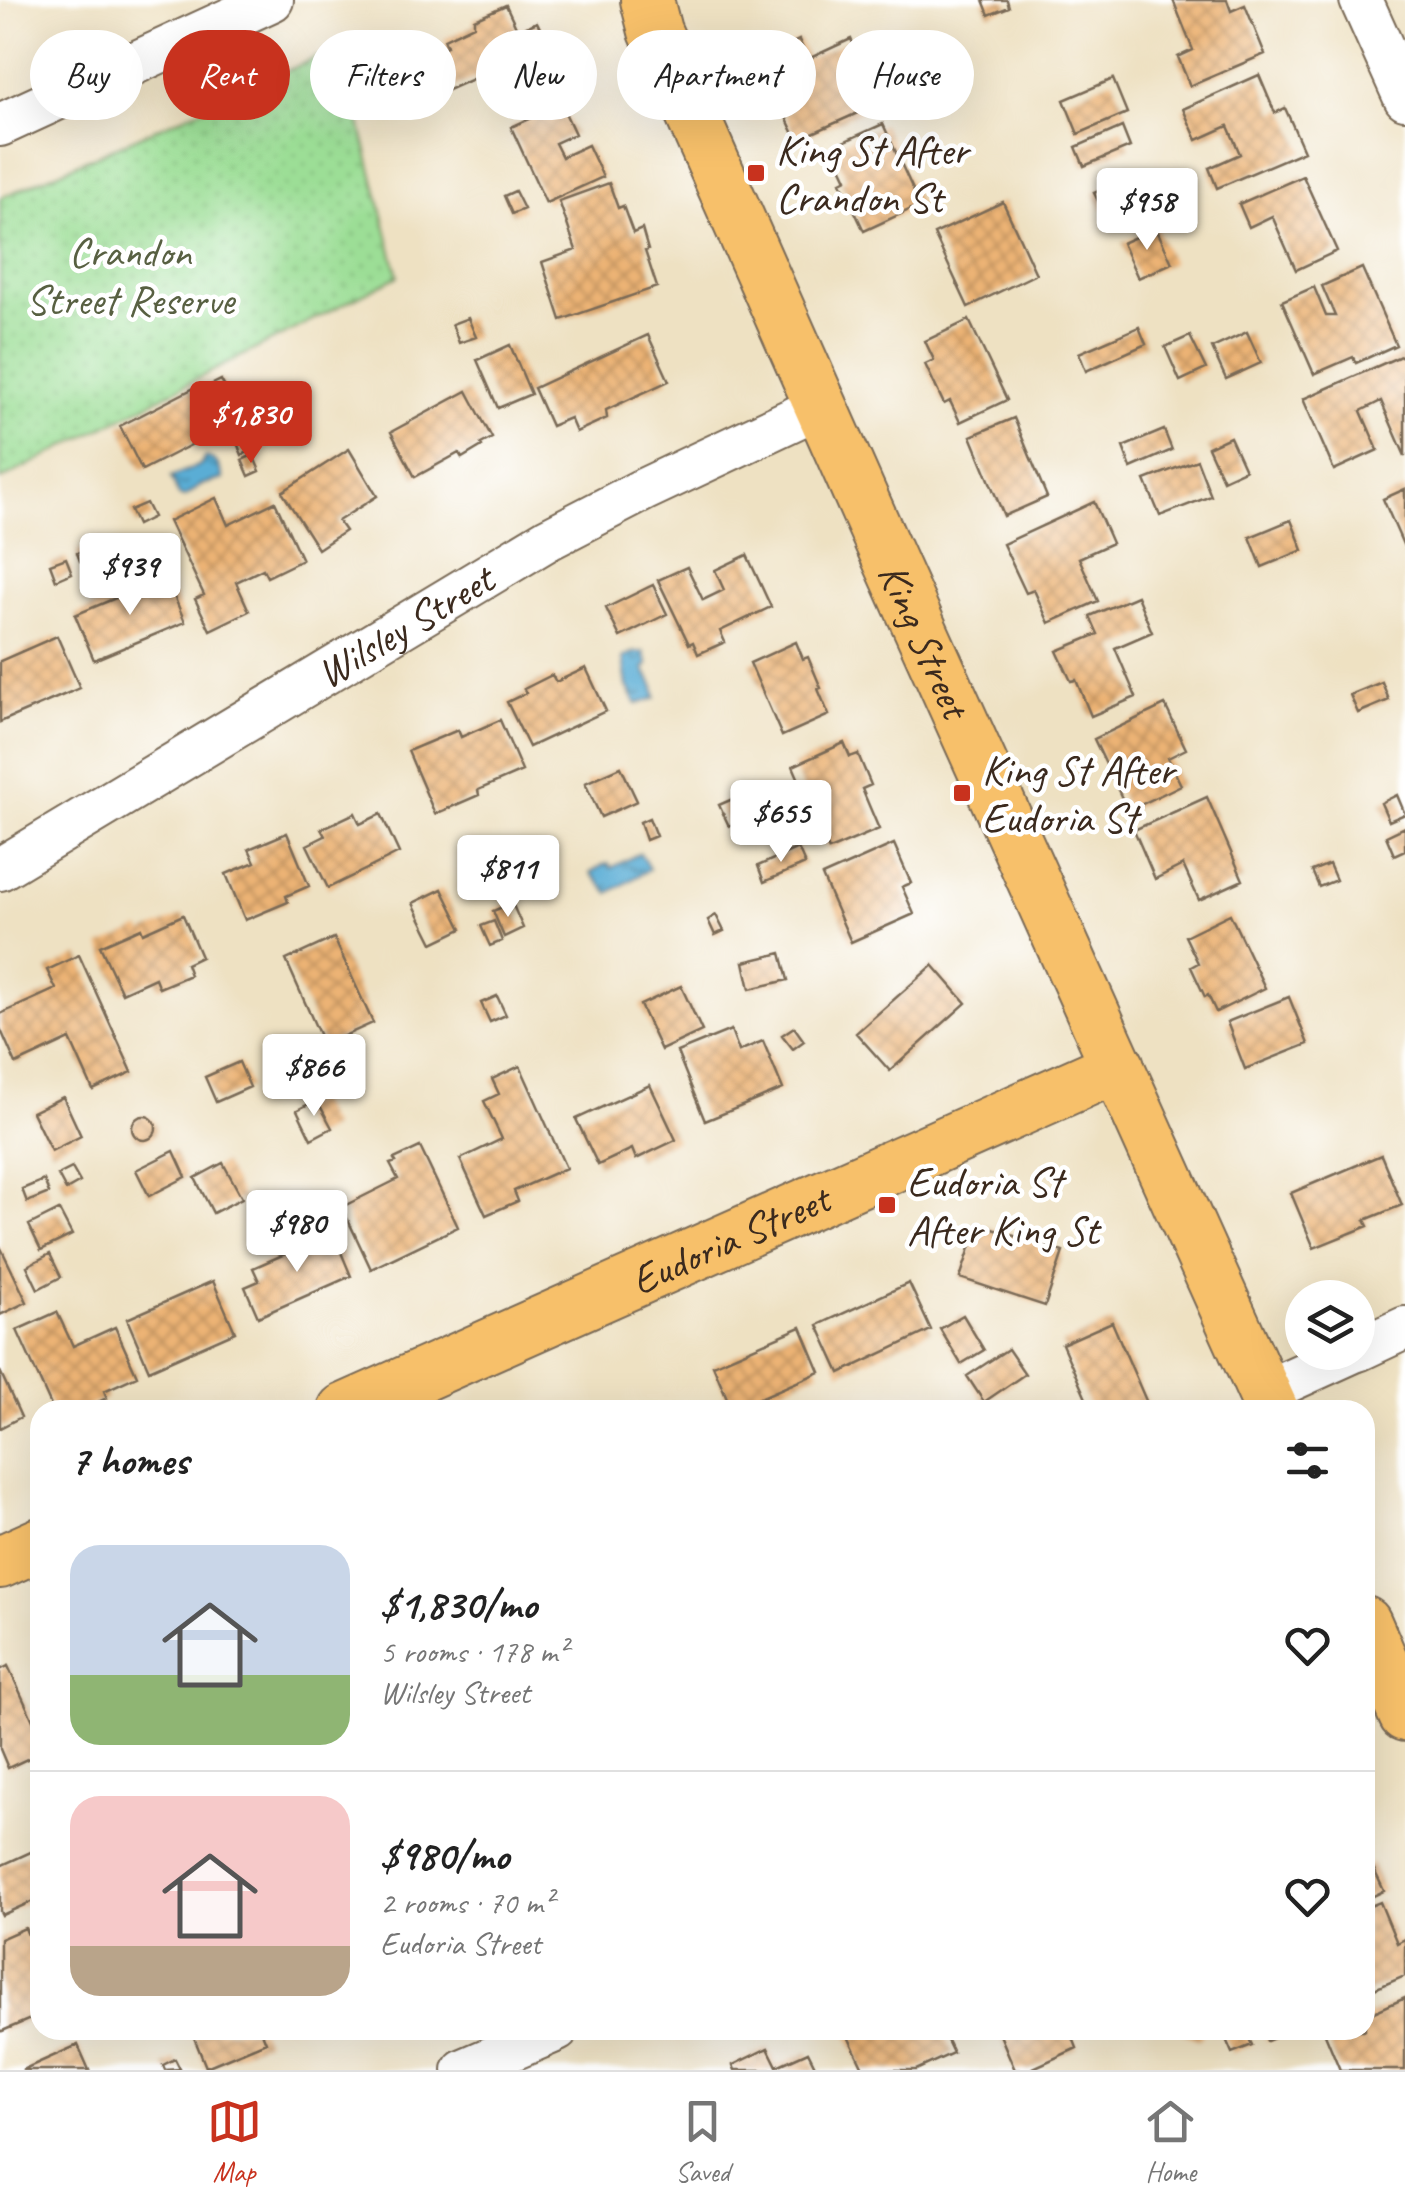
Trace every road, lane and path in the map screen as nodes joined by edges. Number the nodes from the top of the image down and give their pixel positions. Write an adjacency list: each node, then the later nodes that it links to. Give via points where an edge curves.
1 (272, 0): 5 (street)
2 (1361, 0): 4 (street)
3 (644, 10): 6 (main road, King Street)
4 (1405, 98)
5 (0, 125)
6 (821, 406): 7 (street, Wilsley Street, via 548,539); 8 (main road, King Street)
7 (0, 869)
8 (1118, 1066): 12 (main road, Eudoria Street); 13 (main road, King Street)
9 (1405, 1328): 10 (street)
10 (1375, 1342)
11 (1322, 1370): 14 (street)
12 (366, 1400)
13 (1268, 1400)
14 (1270, 1400)
15 (30, 1548): 16 (main road)
16 (0, 1562)
17 (1375, 1646): 18 (main road)
18 (1405, 1714)
19 (533, 2040): 20 (street)
20 (464, 2070)

